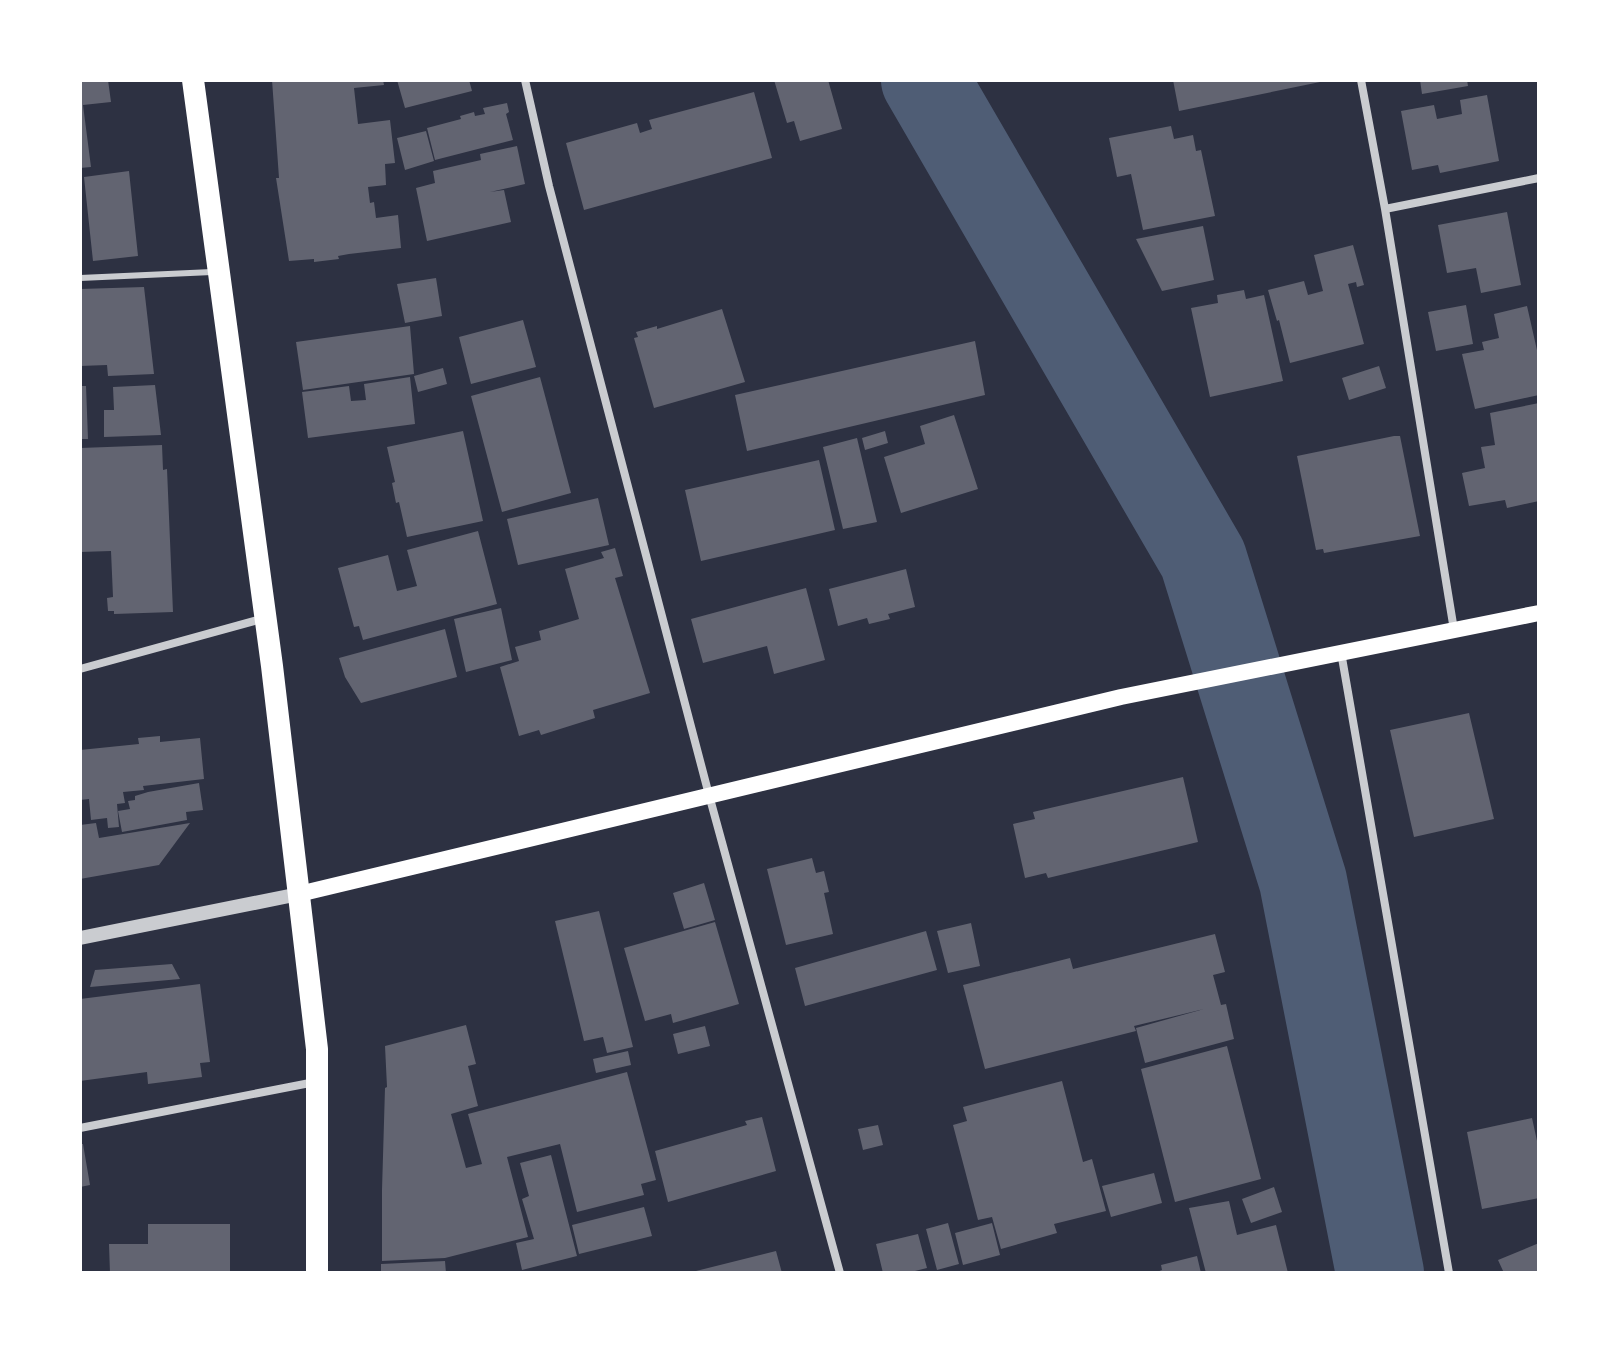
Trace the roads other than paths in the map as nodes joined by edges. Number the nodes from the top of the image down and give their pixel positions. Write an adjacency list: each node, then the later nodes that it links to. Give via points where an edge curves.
1 (193, 80): 6 (highway)
2 (525, 80): 13 (street)
3 (1361, 80): 5 (street)
4 (1539, 178): 5 (street)
5 (1385, 209): 10 (street)
6 (219, 271): 7 (lane); 9 (highway)
7 (80, 278)
8 (1539, 613): 10 (main road)
9 (266, 618): 12 (street); 14 (highway)
10 (1454, 630): 11 (main road)
11 (1341, 652): 13 (main road, via 1121,697); 20 (street)
12 (80, 669)
13 (709, 795): 14 (main road); 19 (street)
14 (299, 894): 15 (street); 16 (highway)
15 (80, 938)
16 (317, 1081): 17 (street); 18 (highway)
17 (80, 1128)
18 (317, 1273)
19 (840, 1273)
20 (1449, 1273)

